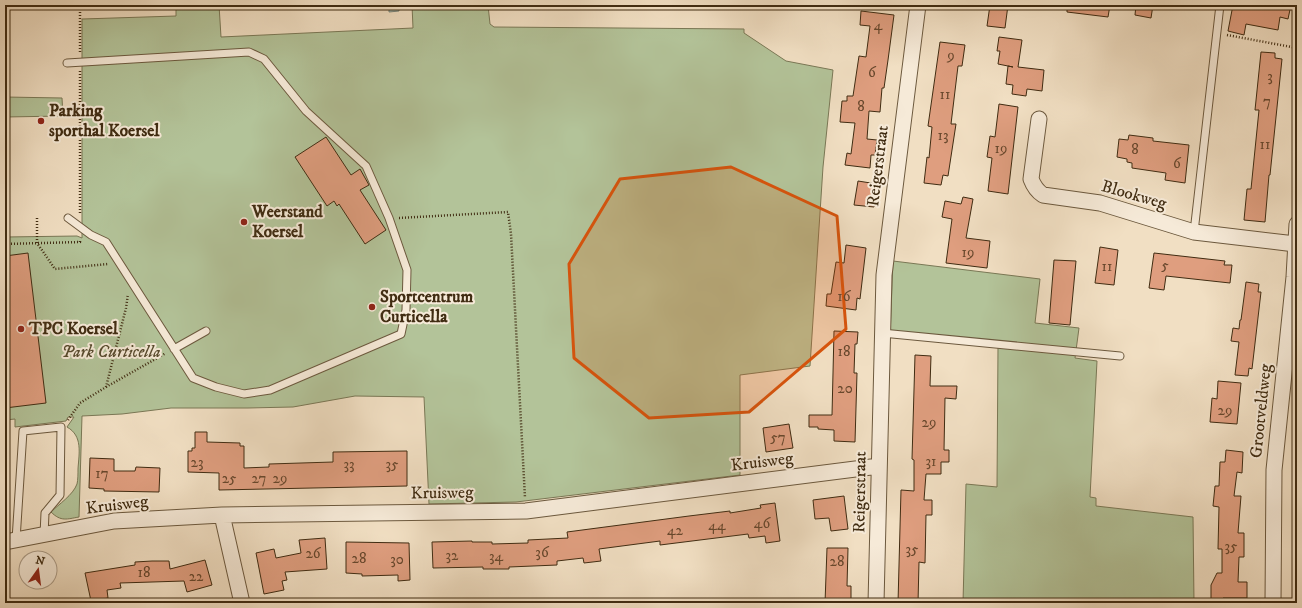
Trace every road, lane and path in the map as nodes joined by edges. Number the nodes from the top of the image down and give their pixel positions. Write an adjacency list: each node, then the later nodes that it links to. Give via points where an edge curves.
1 (80, 5): 6 (path)
2 (918, 5): 21 (street, Reigerstraat, via 885,267)
3 (1220, 5): 4 (lane)
4 (1217, 34): 5 (path); 14 (lane)
5 (1297, 48)
6 (80, 62): 7 (lane); 11 (lane, via 249,52 264,59 306,111 366,166); 13 (path)
7 (67, 63)
8 (1038, 119): 14 (street, Blookweg, via 1031,172 1037,191 1050,197 1100,203)
9 (37, 218): 15 (path)
10 (68, 218): 13 (lane)
11 (389, 218): 22 (lane, via 407,270 406,310 401,334 270,390 244,394 193,378); 27 (path, via 508,212)
12 (1297, 224): 17 (street, Grootveldweg)
13 (80, 227): 15 (path, via 80,242); 18 (lane, via 106,242)
14 (1194, 232): 17 (street, Blookweg)
15 (37, 243): 16 (path); 18 (path, via 55,268)
16 (5, 244)
17 (1295, 244): 33 (street, Grootveldweg, via 1294,277 1274,470)
18 (119, 263): 19 (lane)
19 (130, 280): 22 (lane); 24 (path, via 126,308)
20 (206, 332): 22 (lane)
21 (882, 333): 23 (lane); 26 (street, Reigerstraat)
22 (174, 348): 24 (path)
23 (1120, 356)
24 (106, 387): 25 (path, via 80,403)
25 (61, 427): 29 (lane, via 60,495 46,513); 30 (lane, via 23,431)
26 (879, 466): 27 (street, Kruisweg); 32 (street, Reigerstraat)
27 (526, 511): 28 (street, Kruisweg)
28 (222, 515): 29 (street, Kruisweg, via 114,521); 31 (street)
29 (44, 535): 30 (street, Kruisweg)
30 (11, 541)
31 (242, 603)
32 (876, 603)
33 (1273, 603)

